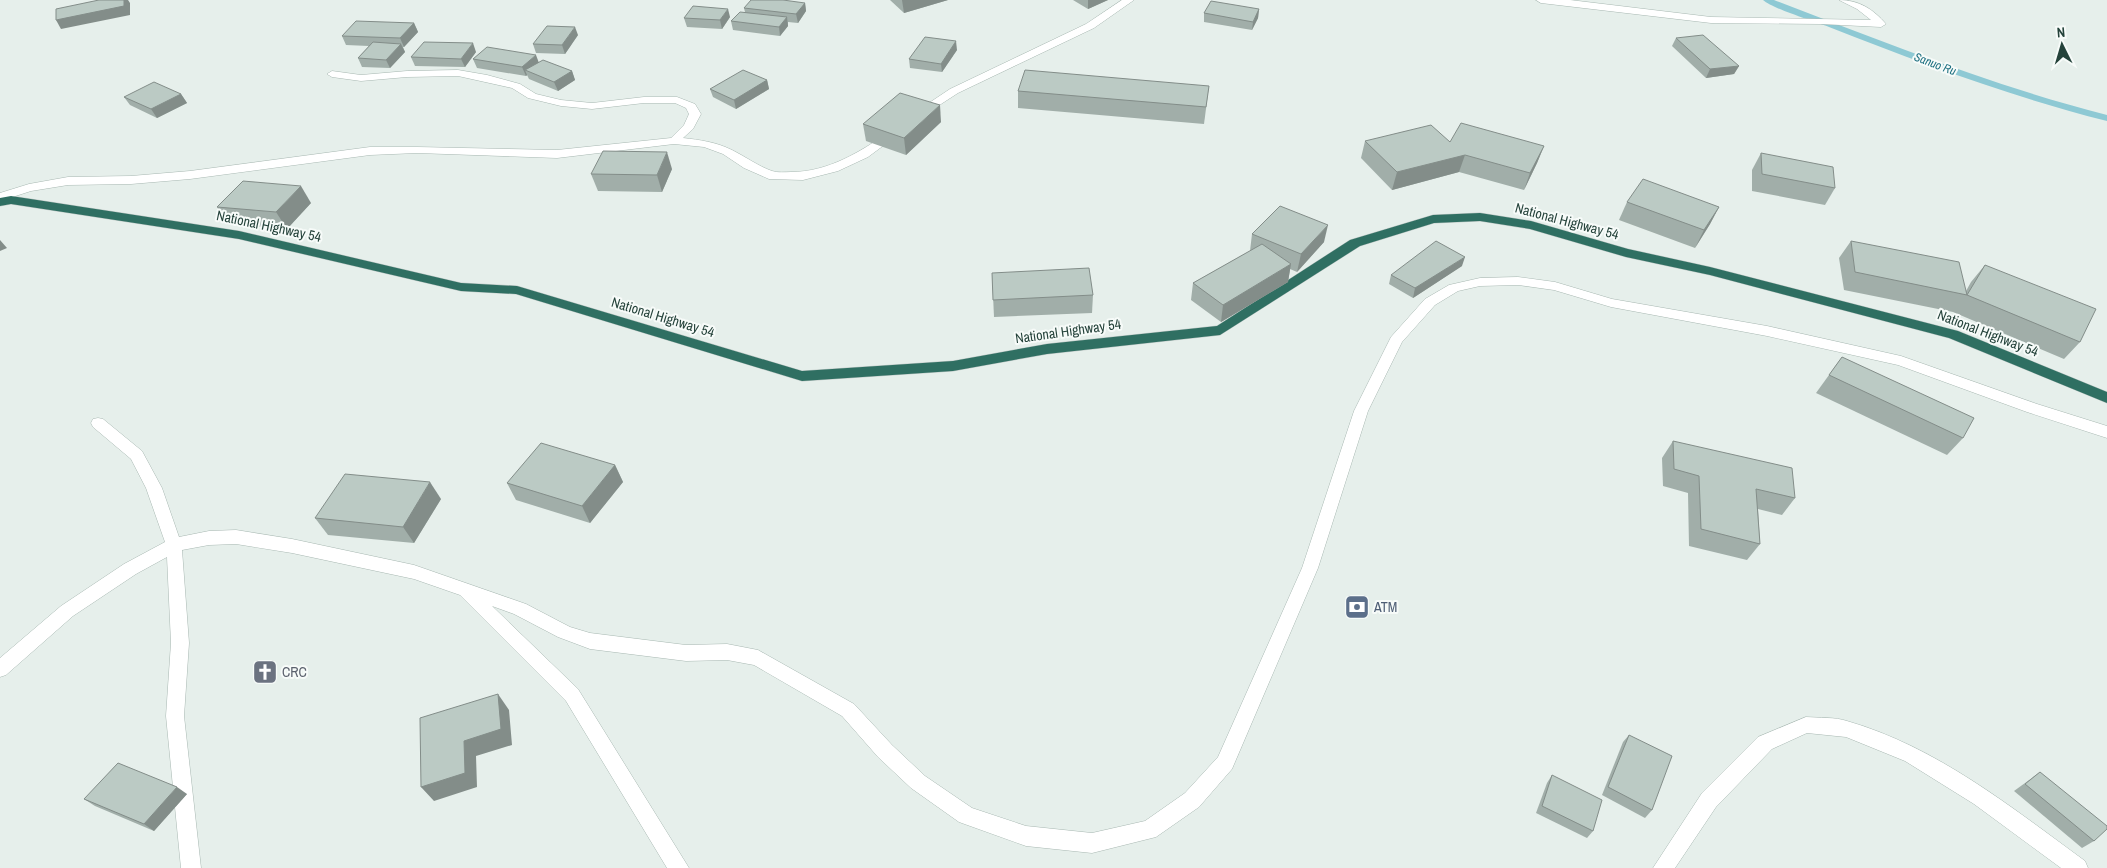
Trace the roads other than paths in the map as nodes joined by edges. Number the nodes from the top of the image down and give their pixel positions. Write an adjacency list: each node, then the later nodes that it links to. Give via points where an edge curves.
1 (1128, 0): 5 (street, via 1090,26 954,91 864,155 834,168 803,176 773,176 706,144)
2 (1541, 0): 3 (street, via 1711,20 1881,24 1861,7)
3 (1844, 0)
4 (332, 74): 5 (street, via 362,78 458,73 516,86 532,96 584,105 677,100 691,106 695,114 689,127)
5 (674, 141): 6 (street, via 557,154 370,151 131,180 68,181)
6 (0, 197)
7 (0, 202): 8 (highway, National Highway 54, via 11,200 239,235 461,287 517,290 802,376 953,366 1048,348 1220,330 1355,243 1434,220 1480,217 1531,225 1626,253 1710,271 1953,334)
8 (2107, 398)
9 (98, 423): 11 (street, via 137,456 154,488)
10 (2107, 432): 12 (street, via 1902,361 1768,331 1611,304 1554,286 1518,281 1454,288 1430,302 1396,340 1361,411 1310,568 1224,763 1192,800 1149,830 1092,843 1026,836 966,815 918,782 848,710 758,658 727,652 686,653 590,641 564,632 520,609)
11 (174, 545): 12 (street, via 236,537 414,572); 13 (street, via 130,569 67,611); 14 (street, via 180,644 175,716)
12 (466, 591): 15 (street, via 572,695)
13 (0, 669)
14 (191, 868)
15 (680, 868)
16 (1663, 868): 17 (street, via 1710,800 1765,743 1806,725 1846,729 1912,755 1981,797)
17 (2078, 868)

